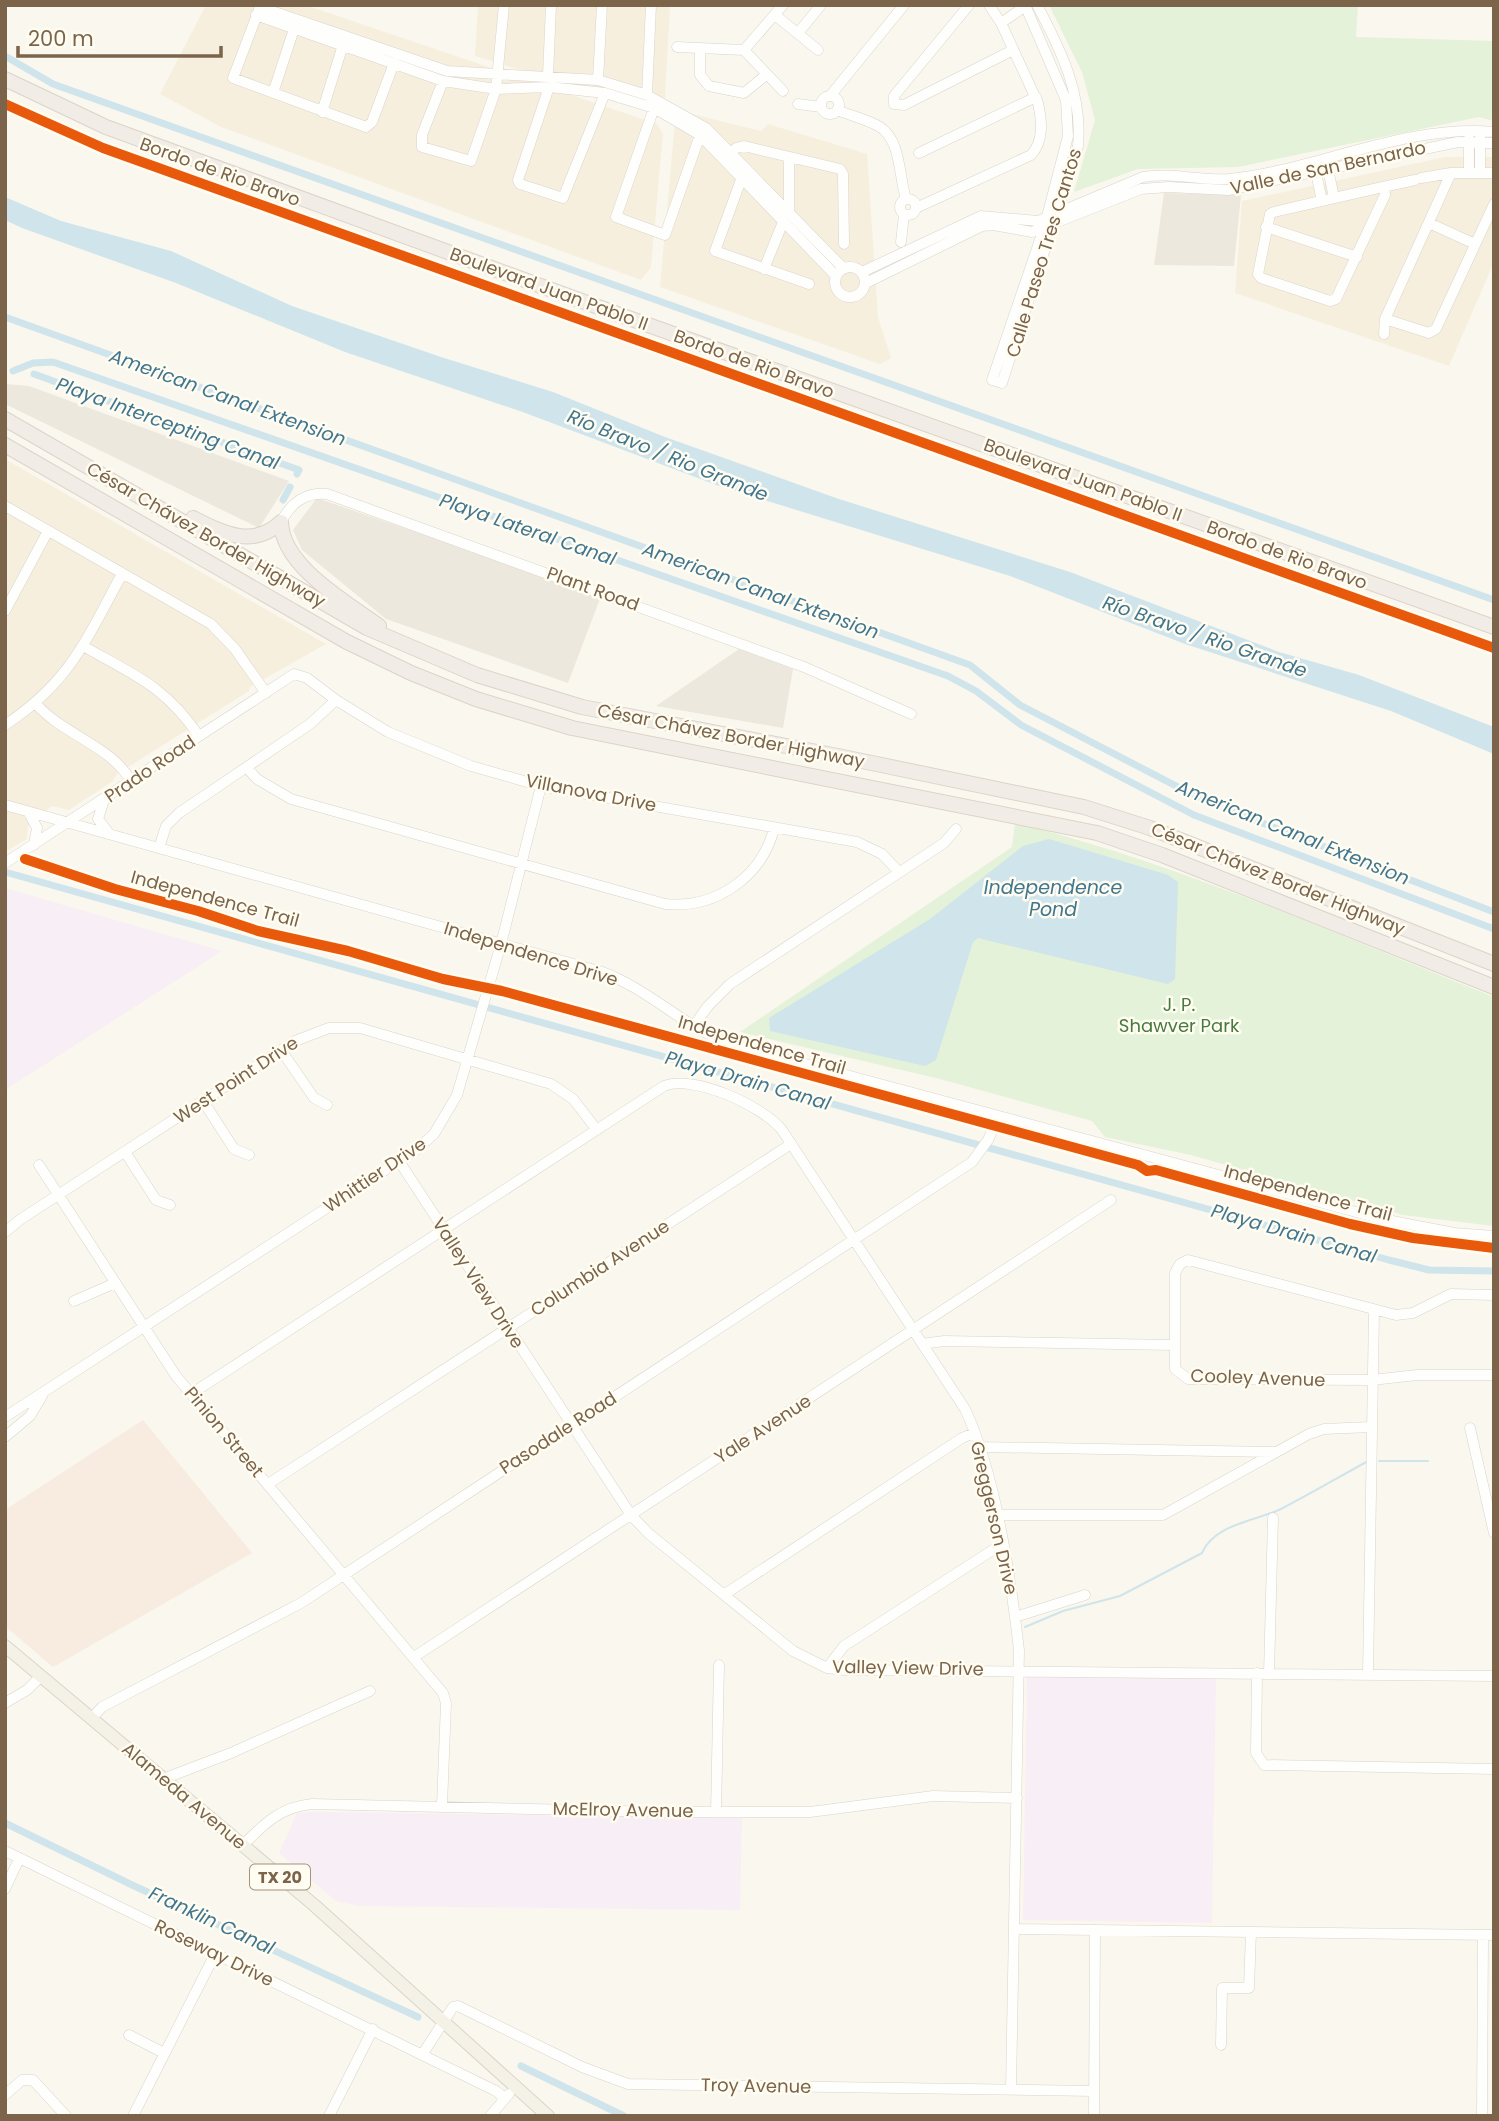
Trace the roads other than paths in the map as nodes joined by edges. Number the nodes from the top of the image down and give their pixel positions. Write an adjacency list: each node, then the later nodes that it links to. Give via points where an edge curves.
1 (504, 5): 25 (street)
2 (551, 5): 29 (street)
3 (602, 5): 27 (street)
4 (651, 5): 35 (street)
5 (783, 5): 13 (street)
6 (821, 5): 16 (street)
7 (904, 5): 36 (street)
8 (969, 5): 30 (street)
9 (1026, 5): 14 (street); 68 (street, Calle Paseo Tres Cantos, via 1061,84 1068,115)
10 (1037, 5): 66 (street, Calle Paseo Tres Cantos, via 1068,72 1079,109 1078,146)
11 (995, 7): 14 (street)
12 (258, 11): 15 (street); 25 (street, via 447,71); 33 (street, via 233,78)
13 (775, 15): 16 (street); 20 (street)
14 (1001, 23): 22 (street)
15 (294, 29): 17 (street); 33 (street)
16 (798, 33): 21 (street)
17 (343, 45): 23 (street); 43 (street)
18 (677, 47): 19 (street)
19 (700, 50): 20 (street); 24 (street, via 700,75 709,86 744,93)
20 (744, 50): 24 (street)
21 (818, 50)
22 (1013, 50): 37 (street); 38 (street)
23 (394, 64): 28 (street); 43 (street, via 370,126)
24 (766, 75): 32 (street)
25 (497, 76): 29 (street); 31 (street)
26 (5, 79): 91 (highway, Boulevard Juan Pablo II, via 106,127)
27 (598, 80): 29 (street); 35 (street)
28 (443, 81): 31 (street); 31 (street, via 420,143 467,162 474,158)
29 (548, 81): 31 (street); 34 (street); 34 (street, via 518,180 563,198)
30 (902, 87): 38 (street); 38 (street, via 894,104)
31 (496, 89)
32 (783, 91)
33 (273, 93): 43 (street)
34 (605, 93): 41 (street)
35 (646, 95): 49 (street, via 706,128)
36 (830, 96): 40 (street, via 823,99); 42 (street, via 839,103)
37 (1036, 97): 48 (street); 64 (street, via 1040,136 1031,155)
38 (912, 100)
39 (798, 104): 40 (street)
40 (821, 107): 42 (street, via 830,114)
41 (654, 108): 45 (street); 45 (street, via 616,217 665,235)
42 (837, 110): 61 (street, via 888,134)
43 (323, 112)
44 (1494, 132): 46 (street, Valle de San Bernardo)
45 (700, 135): 49 (street)
46 (1474, 137): 47 (street, Valle de San Bernardo); 52 (street, Valle de San Bernardo, via 1417,137); 54 (street); 55 (street)
47 (1494, 143)
48 (919, 153)
49 (730, 157): 50 (street, via 744,146); 58 (street); 65 (street)
50 (789, 157): 65 (street); 74 (street, via 842,172)
51 (1314, 160): 52 (street, Valle de San Bernardo); 53 (street); 66 (street, Valle de San Bernardo, via 1229,179 1143,177)
52 (1327, 164): 53 (street, Valle de San Bernardo); 60 (street)
53 (1316, 172): 62 (street); 68 (street, Valle de San Bernardo, via 1228,190 1141,189)
54 (1469, 172): 55 (street); 56 (street)
55 (1480, 172): 57 (street)
56 (1451, 173): 59 (street); 70 (street)
57 (1494, 173)
58 (742, 177): 69 (street); 77 (street, via 715,251)
59 (1384, 187): 60 (street); 76 (street, via 1385,195)
60 (1334, 198): 62 (street)
61 (906, 199): 64 (street); 67 (street, via 900,205)
62 (1322, 201): 71 (street, via 1270,214)
63 (1494, 204): 75 (street)
64 (916, 208): 67 (street, via 912,215)
65 (789, 210): 78 (street)
66 (1059, 211): 68 (street, Calle Paseo Tres Cantos)
67 (904, 215): 73 (street)
68 (1051, 220): 72 (street, Valle de San Bernardo); 72 (street, Calle Paseo Tres Cantos, via 998,382); 79 (street, via 981,216)
69 (783, 222): 77 (street); 78 (street)
70 (1429, 223): 75 (street); 81 (street)
71 (1266, 227): 76 (street); 76 (street, via 1258,274 1264,280 1335,300)
72 (1044, 228): 79 (street, Valle de San Bernardo, via 1032,232 982,226)
73 (901, 242)
74 (844, 244)
75 (1475, 244): 81 (street, via 1433,332)
76 (1357, 257)
77 (764, 269): 80 (street)
78 (840, 272): 79 (street, via 854,267); 79 (street, via 838,290 850,297 863,290)
79 (864, 277)
80 (809, 284)
81 (1385, 319): 82 (street)
82 (1384, 334)
83 (5, 419): 85 (highway, César Chávez Border Highway)
84 (5, 445): 118 (highway, César Chávez Border Highway, via 347,642 476,699 572,727 1097,834 1162,855)
85 (93, 471): 87 (highway, via 241,538 266,534); 93 (highway, César Chávez Border Highway, via 367,628)
86 (5, 506): 88 (street)
87 (281, 522): 93 (highway, via 285,545 295,560 398,640); 98 (street, Plant Road, via 298,500 327,494 804,667)
88 (48, 531): 89 (street); 90 (street)
89 (122, 574): 92 (street); 95 (street, via 211,624)
90 (6, 608)
91 (1494, 627)
92 (83, 646): 97 (street, via 68,671); 100 (street, via 159,689)
93 (423, 653): 117 (highway, César Chávez Border Highway, via 497,682 582,707 1084,807 1150,828)
94 (295, 674): 95 (street, Prado Road); 96 (street, Villanova Drive)
95 (266, 693): 100 (street, Prado Road)
96 (336, 700): 101 (street); 103 (street, Villanova Drive, via 388,732 443,757)
97 (37, 705): 99 (street); 102 (street, via 121,766)
98 (911, 714)
99 (5, 725)
100 (200, 736): 102 (street, Prado Road)
101 (247, 768): 112 (street, via 179,813 166,826); 114 (street, via 291,799)
102 (131, 781): 104 (street, Prado Road)
103 (541, 786): 108 (street, Villanova Drive); 114 (street, Whittier Drive)
104 (106, 799): 107 (street, Prado Road); 110 (street, via 98,819)
105 (5, 806): 106 (street, Independence Drive)
106 (29, 813): 107 (street, Independence Drive); 111 (street, via 37,828)
107 (67, 824): 110 (street, Independence Drive); 111 (street, Prado Road)
108 (774, 829): 114 (street, via 761,859 743,880 696,903 665,904); 115 (street, Villanova Drive, via 857,842 881,854)
109 (956, 829): 115 (street)
110 (111, 835): 112 (street, Independence Drive)
111 (33, 845): 113 (street, Prado Road)
112 (159, 848): 116 (street, Independence Drive)
113 (5, 863)
114 (520, 866): 116 (street, Whittier Drive)
115 (899, 872): 119 (street, via 730,984)
116 (501, 944): 119 (street, Independence Drive, via 619,979); 121 (street, Whittier Drive)
117 (1491, 963)
118 (1494, 987)
119 (693, 1027): 124 (street, Independence Drive, via 727,1042)
120 (281, 1051): 121 (street, West Point Drive, via 310,1034 344,1027); 122 (street, West Point Drive); 123 (street, via 314,1098)
121 (468, 1061): 125 (street, West Point Drive, via 551,1084 573,1099); 129 (street, Whittier Drive, via 457,1095 439,1127)
122 (203, 1101): 127 (street, West Point Drive); 128 (street, via 234,1149)
123 (327, 1105)
124 (998, 1117): 136 (street, Independence Drive, via 1382,1219); 137 (street, Pasodale Road, via 979,1154)
125 (597, 1130): 126 (street, Greggerson Drive, via 669,1084 686,1083 754,1106 775,1121); 134 (street)
126 (791, 1143): 137 (street, Greggerson Drive); 143 (street, Columbia Avenue)
127 (125, 1152): 131 (street, West Point Drive); 133 (street, via 156,1200)
128 (249, 1155)
129 (399, 1161): 134 (street, Valley View Drive); 142 (street, Whittier Drive)
130 (39, 1166): 131 (street, Pinion Street)
131 (58, 1196): 135 (street, West Point Drive); 138 (street, Pinion Street)
132 (1111, 1200): 144 (street, Yale Avenue)
133 (170, 1205)
134 (444, 1230): 143 (street, Valley View Drive); 150 (street)
135 (5, 1232)
136 (1494, 1236)
137 (854, 1239): 144 (street, Greggerson Drive); 152 (street, Pasodale Road)
138 (115, 1283): 140 (street); 142 (street, Pinion Street)
139 (1494, 1295): 141 (street, via 1451,1294 1404,1315)
140 (74, 1301)
141 (1374, 1311): 146 (street, via 1188,1260 1175,1273); 148 (street)
142 (145, 1327): 149 (street, Whittier Drive); 150 (street, Pinion Street)
143 (508, 1328): 152 (street, Valley View Drive); 159 (street, Columbia Avenue)
144 (913, 1331): 145 (street, Greggerson Drive); 160 (street, Yale Avenue)
145 (922, 1344): 146 (street); 155 (street, Greggerson Drive, via 965,1409)
146 (1173, 1345): 148 (street, Cooley Avenue, via 1175,1369 1188,1379)
147 (1494, 1376): 148 (street, Cooley Avenue, via 1417,1375)
148 (1372, 1381): 153 (street)
149 (44, 1393): 151 (street, Whittier Drive); 156 (street, Whittier Drive, via 30,1416)
150 (191, 1394): 159 (street, Pinion Street)
151 (5, 1418)
152 (571, 1425): 160 (street, Valley View Drive); 165 (street, Pasodale Road)
153 (1371, 1427): 158 (street, via 1324,1429); 176 (street)
154 (1470, 1428): 163 (street)
155 (974, 1433): 157 (street, Greggerson Drive); 166 (street)
156 (6, 1434)
157 (980, 1447): 158 (street); 161 (street, Greggerson Drive)
158 (1276, 1452): 161 (street, via 1163,1515)
159 (268, 1484): 165 (street, Pinion Street)
160 (631, 1515): 166 (street, Valley View Drive, via 648,1534); 170 (street, Yale Avenue)
161 (996, 1515): 164 (street, Greggerson Drive)
162 (1273, 1518): 175 (street)
163 (1494, 1532)
164 (1002, 1544): 168 (street, Greggerson Drive); 172 (street, via 844,1646)
165 (343, 1574): 170 (street, Pinion Street); 181 (street, Pasodale Road, via 300,1603 102,1707)
166 (725, 1594): 172 (street, Valley View Drive, via 793,1651)
167 (1085, 1595): 168 (street)
168 (1015, 1617): 173 (street, Greggerson Drive)
169 (5, 1646): 177 (main road, Alameda Avenue / TX 20)
170 (414, 1657): 185 (street, Pinion Street, via 446,1703)
171 (719, 1665): 186 (street)
172 (827, 1668): 173 (street, Valley View Drive)
173 (1020, 1671): 174 (street, Valley View Drive); 184 (street, Greggerson Drive)
174 (1256, 1673): 175 (street, Valley View Drive); 182 (street, via 1256,1753 1264,1765)
175 (1269, 1674): 176 (street, Valley View Drive)
176 (1368, 1675): 178 (street, Valley View Drive)
177 (41, 1676): 180 (street); 181 (main road, Alameda Avenue / TX 20)
178 (1494, 1676)
179 (370, 1691): 183 (street, via 231,1754)
180 (5, 1703)
181 (92, 1718): 183 (main road, Alameda Avenue / TX 20)
182 (1494, 1769)
183 (163, 1779): 187 (main road, Alameda Avenue / TX 20)
184 (1017, 1798): 186 (street, McElroy Avenue, via 933,1796 810,1812); 191 (street, Greggerson Drive)
185 (442, 1806): 186 (street, McElroy Avenue); 187 (street, McElroy Avenue, via 301,1805 270,1818)
186 (716, 1812)
187 (243, 1845): 196 (main road, Alameda Avenue / TX 20)
188 (5, 1852): 189 (street, Roseway Drive)
189 (19, 1859): 190 (street); 195 (street, Roseway Drive)
190 (5, 1889)
191 (1014, 1929): 192 (street); 203 (street, Greggerson Drive)
192 (1095, 1930): 193 (street); 204 (street)
193 (1251, 1932): 194 (street); 199 (street, via 1249,1988 1223,1988)
194 (1488, 1935): 213 (street)
195 (215, 1954): 197 (street, Roseway Drive); 200 (street)
196 (443, 2021): 201 (street); 202 (main road, Alameda Avenue / TX 20); 203 (street, Troy Avenue, via 458,2006 582,2067 628,2084)
197 (373, 2029): 201 (street, Roseway Drive); 209 (street)
198 (130, 2035): 200 (street)
199 (1221, 2045)
200 (164, 2053): 208 (street)
201 (422, 2055): 206 (street, Roseway Drive)
202 (518, 2087): 206 (street); 211 (main road, Alameda Avenue / TX 20)
203 (1011, 2089): 204 (street, Troy Avenue)
204 (1093, 2091): 212 (street)
205 (5, 2095): 207 (street, via 27,2079 37,2082)
206 (505, 2098): 210 (street)
207 (66, 2116)
208 (133, 2116)
209 (328, 2116)
210 (490, 2116)
211 (548, 2116)
212 (1094, 2116)
213 (1482, 2116)

